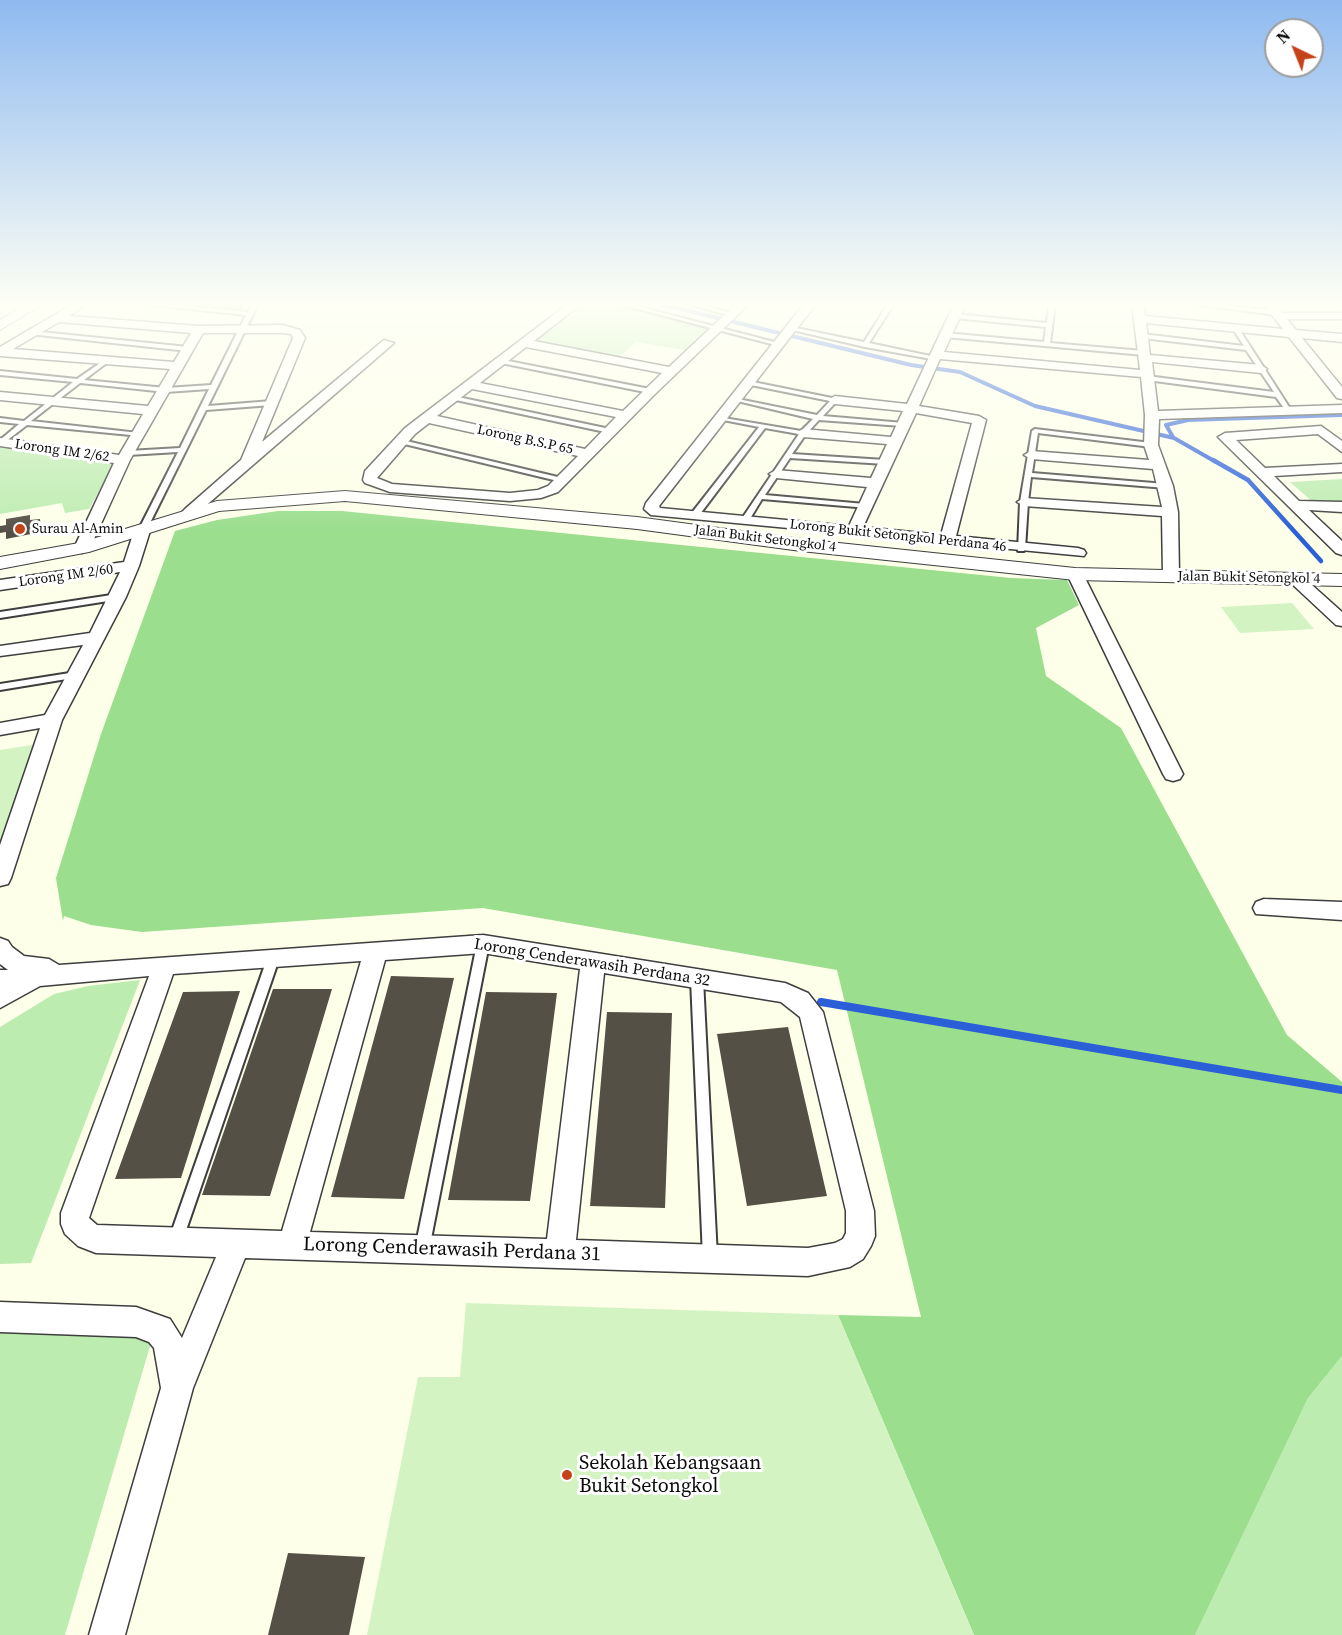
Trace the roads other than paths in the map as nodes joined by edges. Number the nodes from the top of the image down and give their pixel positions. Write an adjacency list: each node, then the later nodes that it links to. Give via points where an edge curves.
1 (71, 380): 14 (lane)
2 (170, 380): 18 (street)
3 (216, 380): 17 (lane)
4 (282, 380): 26 (street)
5 (344, 380): 54 (street)
6 (475, 380): 16 (street)
7 (596, 380): 19 (lane)
8 (662, 380): 19 (street)
9 (750, 380): 15 (street)
10 (925, 380): 28 (street)
11 (1148, 380): 32 (street)
12 (1177, 380): 20 (lane)
13 (1268, 380): 20 (lane)
14 (78, 381): 18 (lane); 25 (lane)
15 (748, 383): 23 (street); 24 (lane)
16 (470, 385): 22 (street); 33 (street)
17 (212, 387): 18 (lane); 27 (lane)
18 (166, 390): 31 (street)
19 (650, 391): 33 (street)
20 (1278, 395): 30 (lane)
21 (0, 396): 25 (street)
22 (453, 398): 34 (street); 41 (lane)
23 (735, 399): 35 (street); 36 (lane)
24 (835, 400): 28 (street); 36 (lane)
25 (51, 401): 31 (street); 38 (lane)
26 (272, 404): 27 (lane); 54 (street)
27 (203, 408): 49 (lane)
28 (910, 408): 39 (street); 76 (street, via 979,420)
29 (1342, 409): 30 (street)
30 (1288, 410): 32 (street)
31 (154, 411): 43 (street)
32 (1152, 415): 44 (street)
33 (625, 416): 41 (street)
34 (427, 418): 45 (street); 50 (street, Lorong B.S.P 65)
35 (720, 418): 40 (lane); 71 (street, Lorong Bukit Setongkol Perdana 46, via 651,506 656,512)
36 (820, 418): 39 (lane); 42 (lane)
37 (0, 420): 38 (lane)
38 (24, 422): 43 (lane); 47 (lane)
39 (902, 424): 46 (street)
40 (762, 427): 42 (lane); 71 (lane)
41 (610, 431): 50 (street)
42 (803, 433): 46 (street); 53 (lane)
43 (139, 435): 52 (street)
44 (1151, 440): 51 (lane, via 1035,431); 56 (street)
45 (398, 441): 62 (lane); 62 (street, via 370,474 370,480 390,488 510,496 541,494)
46 (895, 441): 55 (street)
47 (1, 443): 52 (street, Lorong IM 2/62)
48 (1342, 448): 58 (street, via 1321,430 1225,436)
49 (180, 450): 52 (lane); 73 (lane)
50 (588, 454): 62 (street)
51 (1031, 455): 56 (street); 60 (lane)
52 (126, 456): 77 (street)
53 (788, 456): 55 (lane); 59 (lane)
54 (247, 462): 69 (street)
55 (885, 462): 61 (street)
56 (1158, 465): 63 (street)
57 (1342, 468): 58 (street)
58 (1264, 472): 66 (street)
59 (776, 474): 61 (street); 64 (lane)
60 (1028, 475): 63 (lane); 65 (lane)
61 (876, 483): 67 (street)
62 (558, 485)
63 (1166, 486): 70 (street)
64 (760, 497): 67 (lane); 72 (lane)
65 (1024, 502): 70 (street); 78 (lane)
66 (1297, 505): 68 (street); 75 (street)
67 (865, 506): 74 (street)
68 (1342, 507)
69 (190, 512): 73 (street, Jalan Bukit Setongkol 4); 83 (street, Jalan Bukit Setongkol 4, via 291,498 391,499 637,523)
70 (1170, 512): 85 (street)
71 (694, 516): 72 (street, Lorong Bukit Setongkol Perdana 46)
72 (745, 520): 74 (street, Lorong Bukit Setongkol Perdana 46)
73 (142, 531): 77 (street, Jalan Bukit Setongkol 4); 82 (street)
74 (854, 531): 76 (street, Lorong Bukit Setongkol Perdana 46)
75 (1336, 539): 79 (street)
76 (947, 540): 78 (street, Lorong Bukit Setongkol Perdana 46)
77 (82, 548): 81 (street, Jalan Bukit Setongkol 4)
78 (1021, 549): 80 (street, Lorong Bukit Setongkol Perdana 46); 83 (street)
79 (1342, 550)
80 (1078, 553)
81 (0, 563)
82 (131, 566): 88 (street, Lorong IM 2/60); 89 (street)
83 (1022, 569): 84 (street, Jalan Bukit Setongkol 4)
84 (1075, 574): 85 (street, Jalan Bukit Setongkol 4); 98 (street)
85 (1171, 576): 86 (street, Jalan Bukit Setongkol 4)
86 (1297, 580): 87 (street, Jalan Bukit Setongkol 4); 91 (street)
87 (1342, 580)
88 (0, 585)
89 (118, 597): 90 (lane); 92 (street)
90 (0, 615)
91 (1342, 621)
92 (94, 639): 93 (street); 94 (street)
93 (0, 651)
94 (76, 675): 95 (lane); 96 (street)
95 (0, 687)
96 (52, 720): 97 (street); 99 (street)
97 (0, 729)
98 (1173, 774)
99 (0, 878)
100 (1264, 908): 101 (street)
101 (1342, 911)
102 (483, 944): 104 (street, Lorong Cenderawasih Perdana 32); 106 (street, Lorong Cenderawasih Perdana 32); 116 (lane)
103 (0, 947): 108 (street, via 16,963 29,968)
104 (376, 951): 105 (street, Lorong Cenderawasih Perdana 32); 115 (street)
105 (273, 959): 107 (street, Lorong Cenderawasih Perdana 32); 113 (lane)
106 (593, 962): 110 (street, Lorong Cenderawasih Perdana 32); 117 (street)
107 (164, 967): 108 (street, Lorong Cenderawasih Perdana 32); 113 (street, Lorong Cenderawasih Perdana 31, via 75,1213 78,1229 96,1239)
108 (124, 968): 109 (street, Lorong Cenderawasih Perdana 32)
109 (39, 978): 111 (street, Lorong Cenderawasih Perdana 32); 112 (street)
110 (697, 979): 118 (lane); 119 (street, Lorong Cenderawasih Perdana 32, via 785,993 811,1012 862,1226 853,1249 840,1257)
111 (0, 980)
112 (0, 998)
113 (175, 1241): 114 (street, Lorong Cenderawasih Perdana 31)
114 (236, 1243): 115 (street, Lorong Cenderawasih Perdana 31); 121 (street)
115 (292, 1245): 116 (street, Lorong Cenderawasih Perdana 31)
116 (422, 1250): 117 (street, Lorong Cenderawasih Perdana 31)
117 (560, 1254): 118 (street, Lorong Cenderawasih Perdana 31)
118 (710, 1259): 119 (street, Lorong Cenderawasih Perdana 31)
119 (808, 1262)
120 (0, 1317): 121 (street, via 136,1322 159,1330 168,1342)
121 (177, 1389): 122 (street)
122 (107, 1635)

